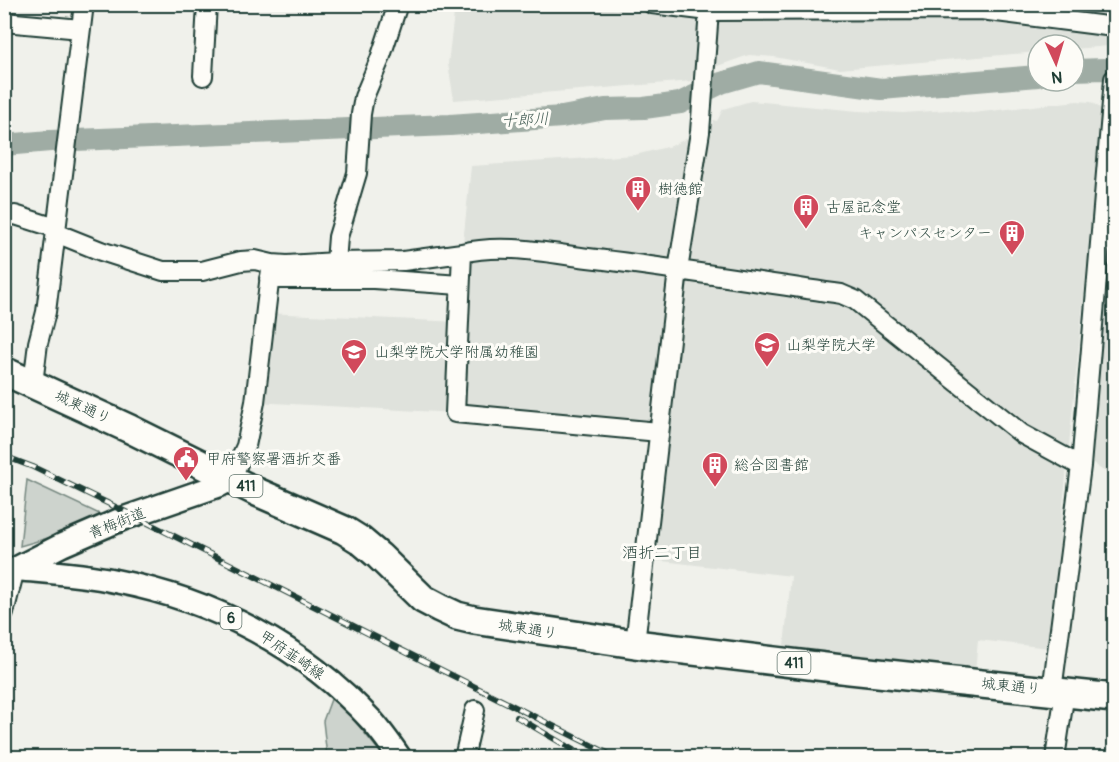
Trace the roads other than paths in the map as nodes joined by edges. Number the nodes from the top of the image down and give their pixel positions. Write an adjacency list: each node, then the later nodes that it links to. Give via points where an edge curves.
1 (84, 4): 8 (street)
2 (207, 4): 9 (street)
3 (398, 4): 14 (street, via 364,97 357,173 338,237)
4 (652, 4): 5 (street)
5 (709, 10): 7 (street, via 981,10); 15 (street, via 700,132)
6 (4, 21): 8 (street)
7 (1114, 27)
8 (81, 28): 12 (street)
9 (203, 76)
10 (1114, 85): 17 (street)
11 (4, 217): 12 (street, via 15,215)
12 (56, 230): 16 (street, via 163,271 202,271 255,260); 20 (street)
13 (462, 254): 14 (street, via 403,261); 15 (street, via 478,249 522,250); 18 (street)
14 (336, 262): 16 (street, via 287,266)
15 (678, 270): 21 (street); 22 (street, via 841,294 855,300 1022,434)
16 (271, 272): 18 (street); 23 (street, via 255,402 246,446)
17 (1106, 279): 22 (street)
18 (460, 285): 21 (street, via 455,413)
19 (4, 371): 20 (highway, 城東通り / 411)
20 (33, 384): 23 (highway, 城東通り / 411)
21 (658, 432): 26 (street)
22 (1081, 466): 27 (street)
23 (231, 479): 24 (main road, 青梅街道, via 122,519); 26 (highway, 城東通り / 411, via 344,530 379,556 423,599 457,616)
24 (10, 570): 25 (street); 30 (main road, 甲府韮崎線 / 6, via 114,580 205,606 242,622 322,673 373,722)
25 (4, 613)
26 (635, 644): 27 (highway, 城東通り / 411)
27 (1059, 692): 28 (highway, 城東通り / 411); 32 (street)
28 (1114, 698)
29 (475, 710): 31 (street)
30 (400, 758)
31 (464, 758)
32 (1055, 758)

